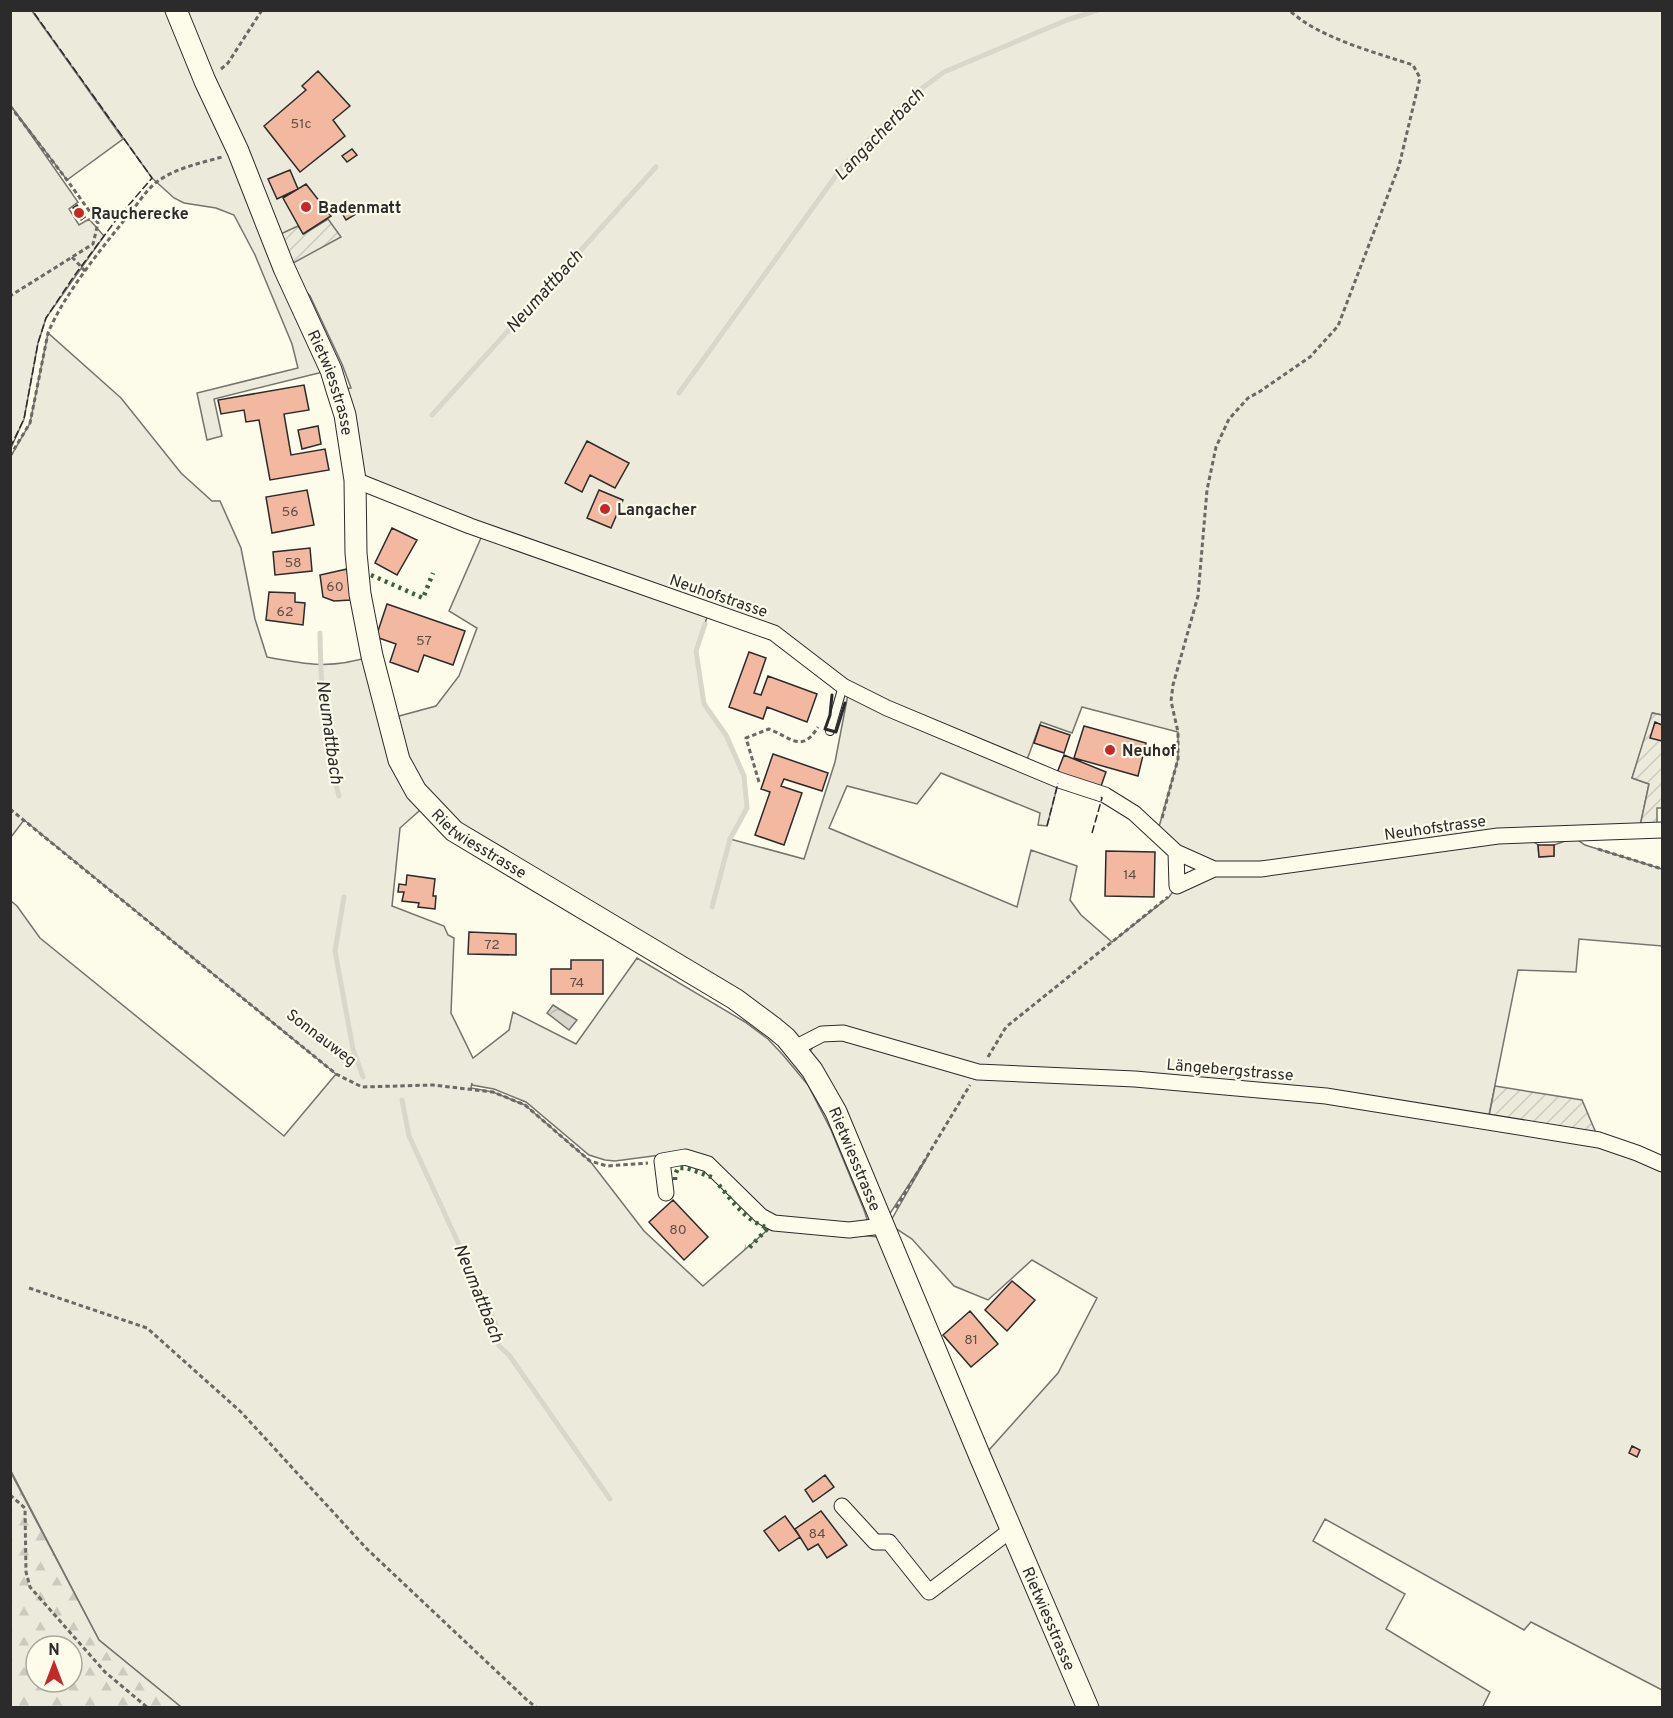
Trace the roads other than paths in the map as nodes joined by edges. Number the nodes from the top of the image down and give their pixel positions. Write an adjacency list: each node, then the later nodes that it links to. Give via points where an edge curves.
1 (176, 10): 2 (main road, Rietwiesstrasse, via 331,370 345,416)
2 (355, 480): 3 (street, Neuhofstrasse, via 470,526 774,633); 8 (main road, Rietwiesstrasse, via 356,553 366,628 399,760 416,791 454,831 735,999)
3 (843, 686): 4 (lane); 6 (street, Neuhofstrasse, via 1059,780 1105,795 1134,813)
4 (830, 731)
5 (1662, 830): 7 (street, Neuhofstrasse, via 1498,836 1261,869)
6 (1176, 852): 7 (street, Neuhofstrasse); 7 (street, Neuhofstrasse, via 1177,886)
7 (1214, 869)
8 (795, 1048): 9 (street, Längebergstrasse, via 822,1034 843,1033 978,1072 1134,1078 1326,1096 1599,1140); 11 (main road, Rietwiesstrasse, via 836,1112)
9 (1662, 1164)
10 (666, 1193): 11 (street, via 662,1161 685,1156 708,1164 761,1216 774,1223 849,1230)
11 (882, 1226): 13 (main road, Rietwiesstrasse)
12 (842, 1506): 13 (street, via 875,1542 889,1542 929,1592)
13 (1011, 1530): 14 (main road, Rietwiesstrasse)
14 (1088, 1707)

